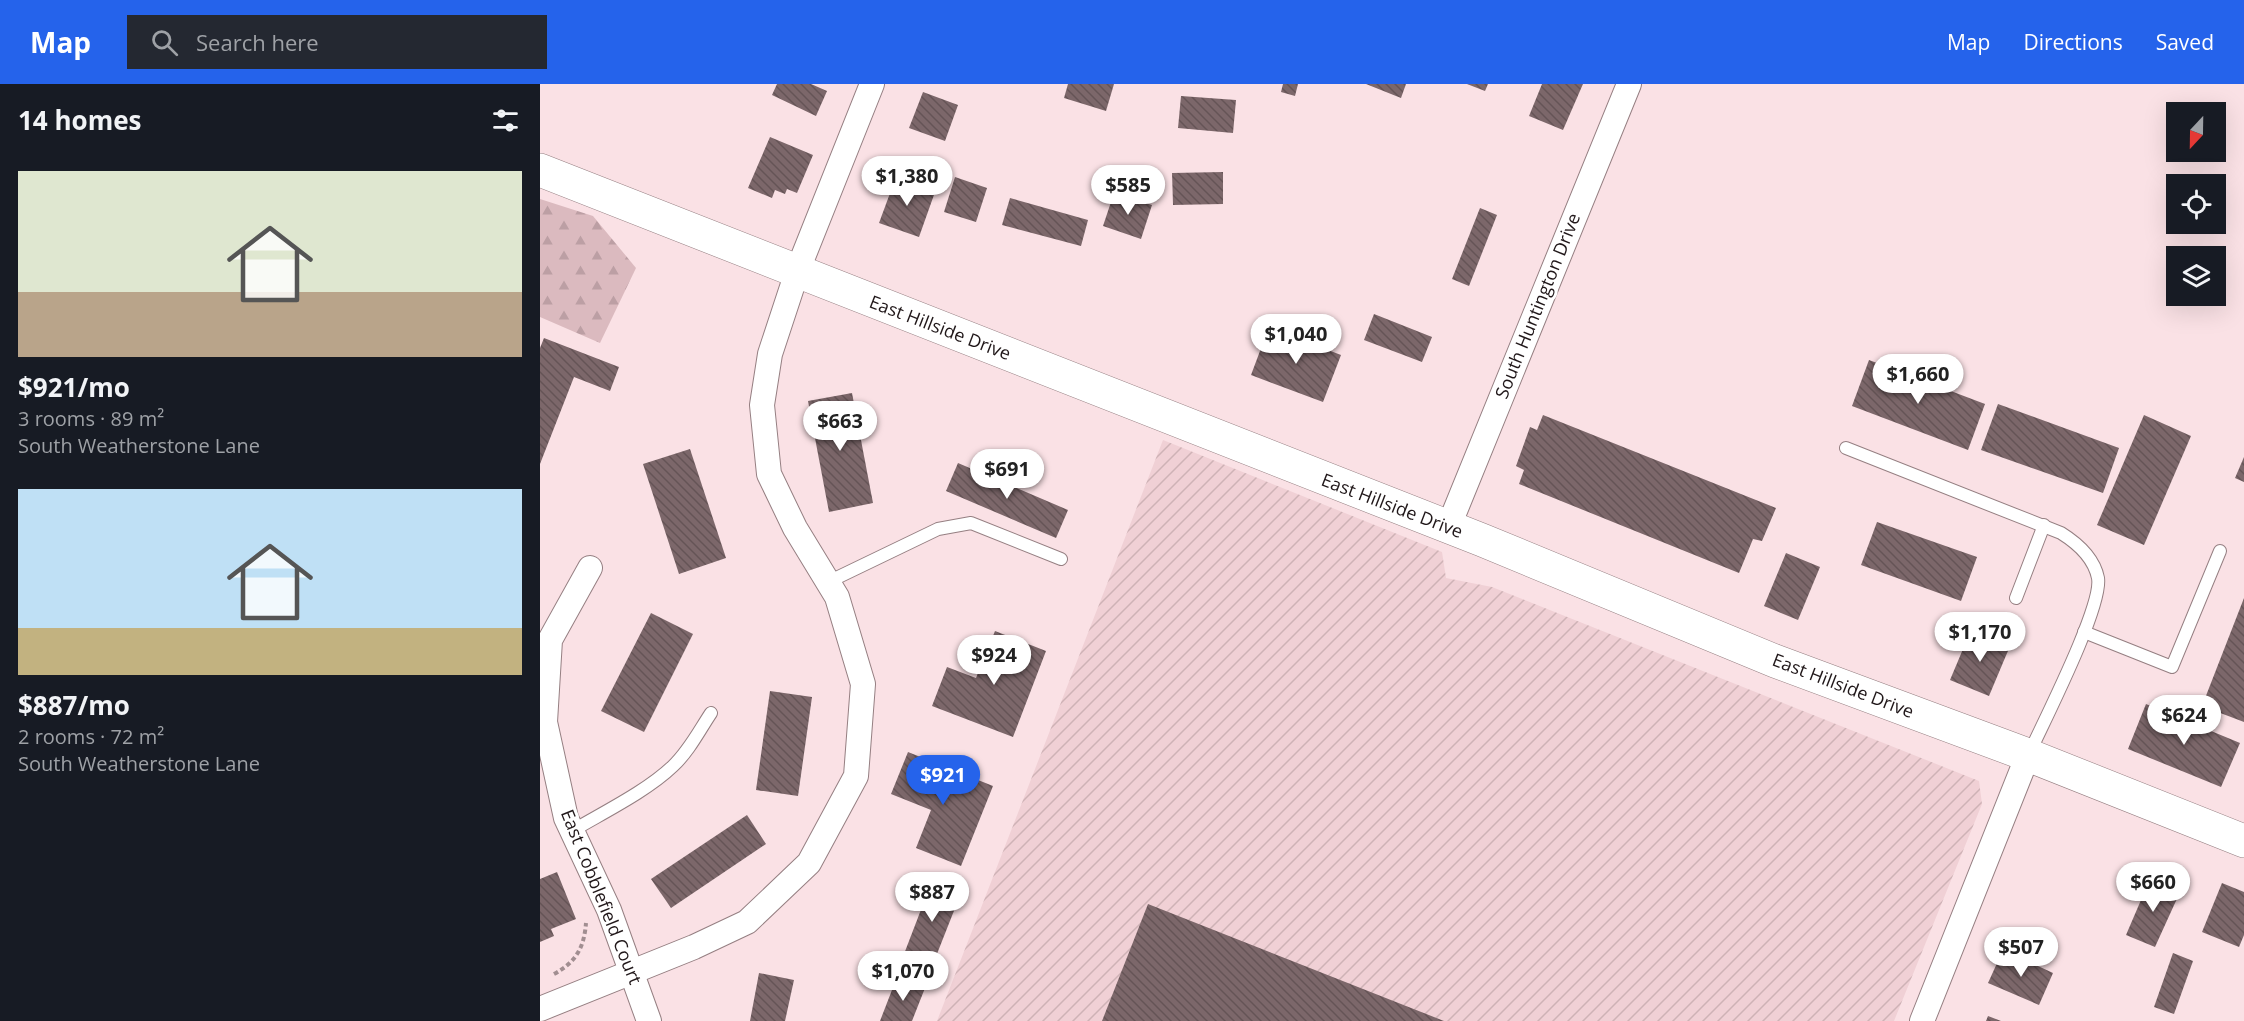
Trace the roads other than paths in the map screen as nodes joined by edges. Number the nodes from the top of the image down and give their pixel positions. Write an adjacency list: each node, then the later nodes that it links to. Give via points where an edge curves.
1 (872, 84): 4 (street)
2 (1629, 84): 7 (street, South Huntington Drive)
3 (540, 170): 4 (main road, East Hillside Drive)
4 (797, 272): 7 (main road, East Hillside Drive); 11 (street, via 770,354 762,405 769,474 795,528)
5 (1846, 448): 6 (lane)
6 (2044, 525): 12 (lane); 13 (lane, via 2079,546 2093,566 2098,580)
7 (1448, 528): 15 (main road, East Hillside Drive, via 1775,661)
8 (2220, 551): 13 (lane, via 2172,667)
9 (1061, 559): 11 (lane, via 971,523 938,529)
10 (590, 568): 16 (street, East Cobblefield Court, via 550,640 545,722)
11 (828, 582): 18 (street, via 837,597 863,684 856,776 809,862 747,922)
12 (2016, 598)
13 (2084, 632): 15 (lane)
14 (711, 713): 16 (lane, via 673,766)
15 (2028, 755): 17 (main road, East Hillside Drive); 21 (street)
16 (572, 831): 18 (street, East Cobblefield Court, via 609,910)
17 (2244, 841)
18 (632, 972): 19 (street); 20 (street, East Cobblefield Court)
19 (540, 1009)
20 (649, 1021)
21 (1922, 1021)

